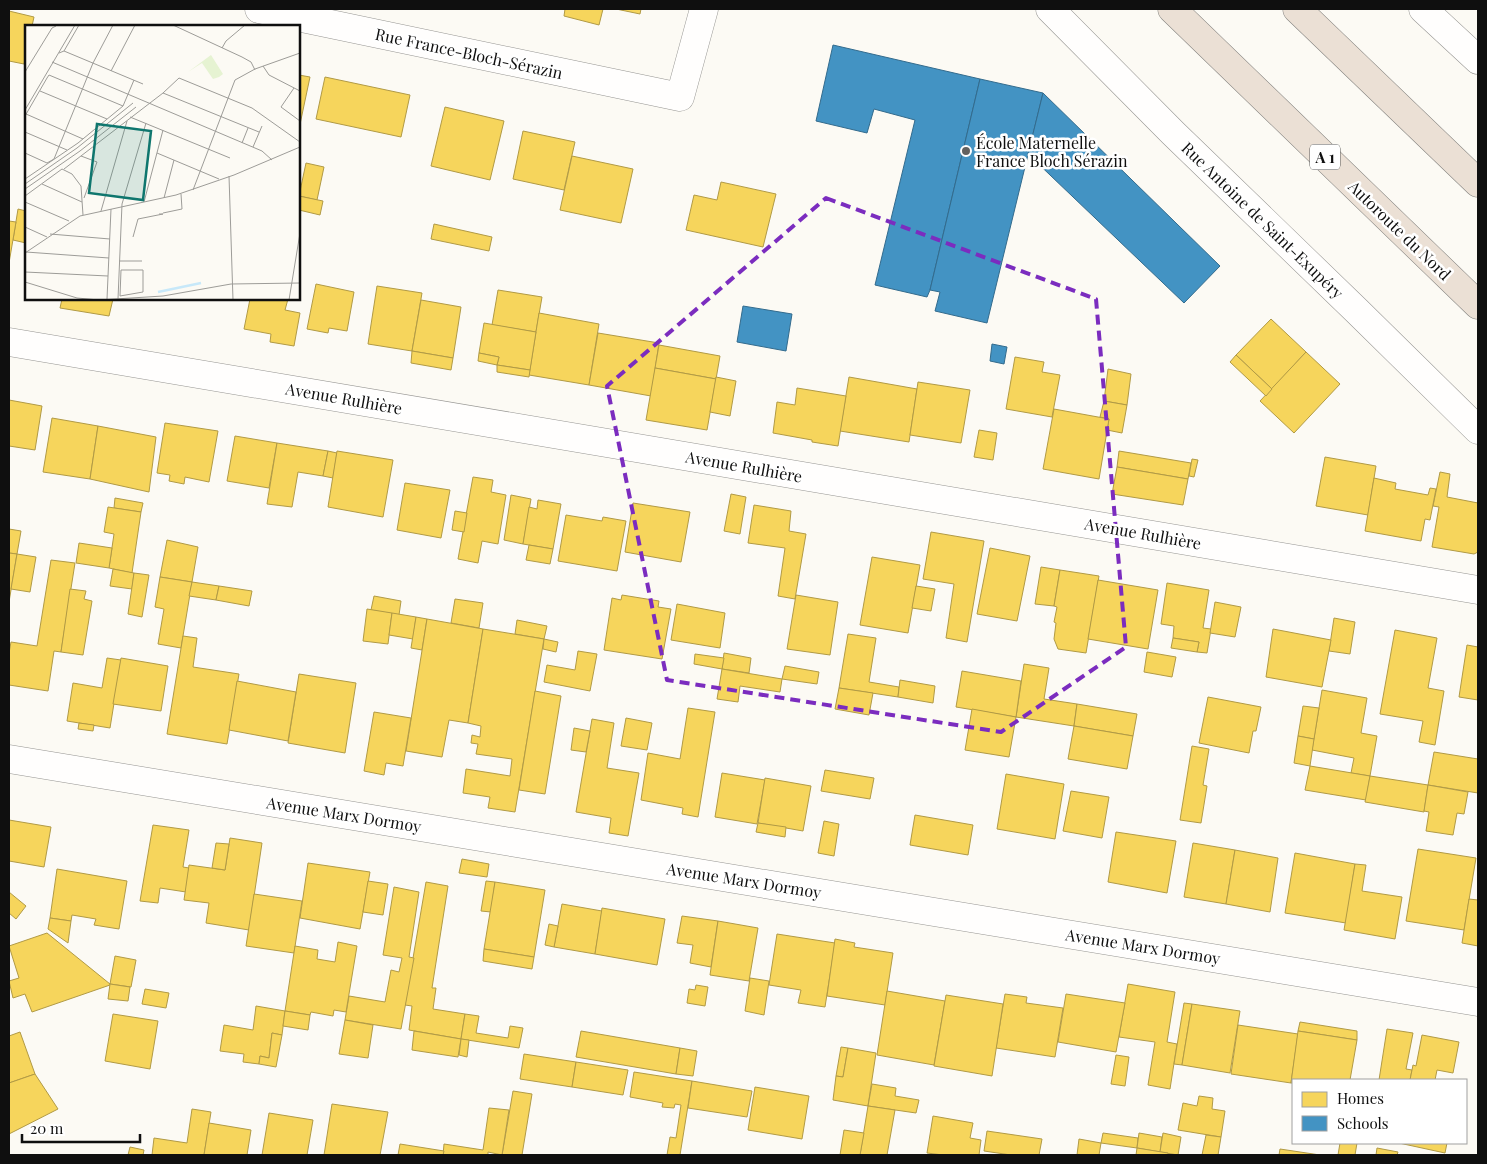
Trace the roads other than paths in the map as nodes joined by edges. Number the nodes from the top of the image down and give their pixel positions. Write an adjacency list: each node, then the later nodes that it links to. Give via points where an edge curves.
1 (259, 9): 2 (street, Rue France-Bloch-Sérazin, via 680,97)
2 (704, 9)
3 (1050, 9): 11 (street, Rue Antoine de Saint-Exupéry, via 1172,133)
4 (1172, 9): 9 (highway, Autoroute du Nord / A 1)
5 (1298, 9): 8 (highway)
6 (1423, 9): 7 (street)
7 (1478, 60)
8 (1478, 183)
9 (1478, 305)
10 (9, 342): 12 (street, Avenue Rulhière)
11 (1478, 430)
12 (1475, 588)
13 (9, 759): 14 (street, Avenue Marx Dormoy)
14 (1478, 1002)

